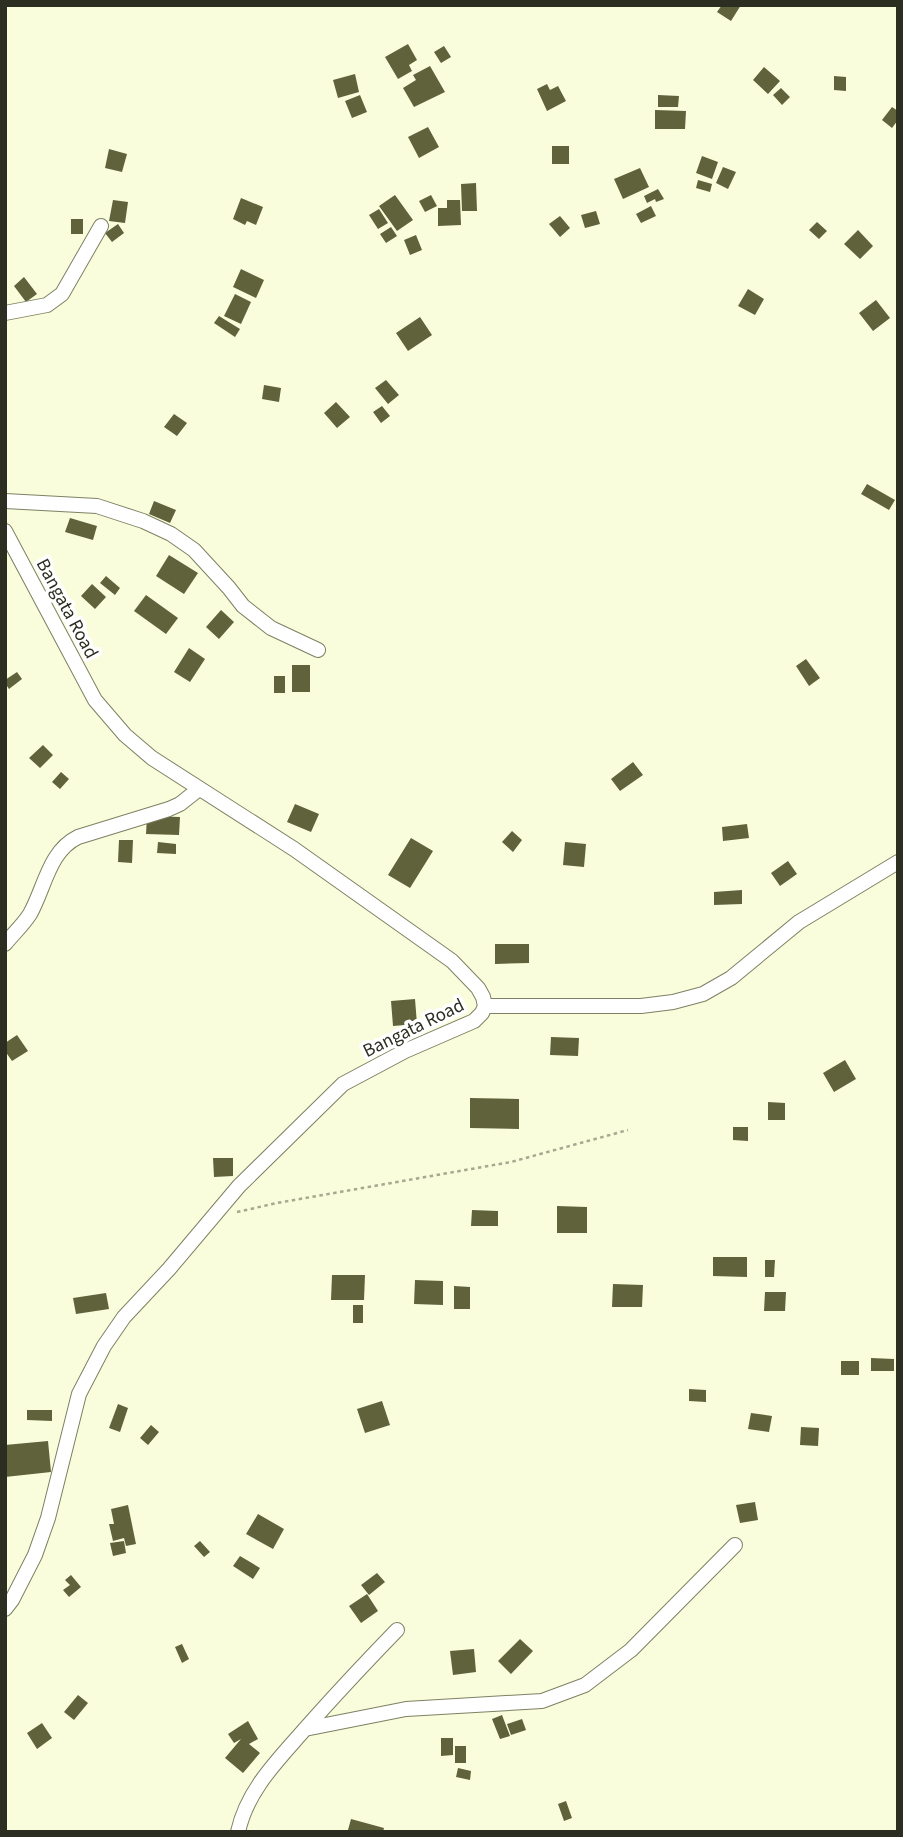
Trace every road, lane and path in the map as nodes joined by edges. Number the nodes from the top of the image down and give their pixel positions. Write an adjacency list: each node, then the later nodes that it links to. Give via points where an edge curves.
1 (101, 226): 2 (street, via 62,293 47,306)
2 (5, 313)
3 (5, 501): 5 (street, via 97,506 172,534 194,550 243,606 271,628)
4 (5, 531): 6 (street, Bangata Road, via 95,700 125,735)
5 (318, 650)
6 (199, 789): 8 (street, via 169,809 67,843 29,915); 9 (street, Bangata Road, via 294,849 452,961 478,988)
7 (898, 862): 9 (street, via 799,922 732,978 703,994 641,1006)
8 (5, 944)
9 (485, 1006): 13 (street, Bangata Road, via 474,1021 343,1084 239,1186 124,1317 79,1394 48,1518 29,1568)
10 (628, 1130): 11 (path, via 511,1162)
11 (237, 1213)
12 (735, 1545): 15 (street, via 631,1650 585,1685 542,1701 406,1709)
13 (5, 1609)
14 (397, 1630): 15 (street)
15 (305, 1729): 16 (street, via 265,1775)
16 (237, 1832)

